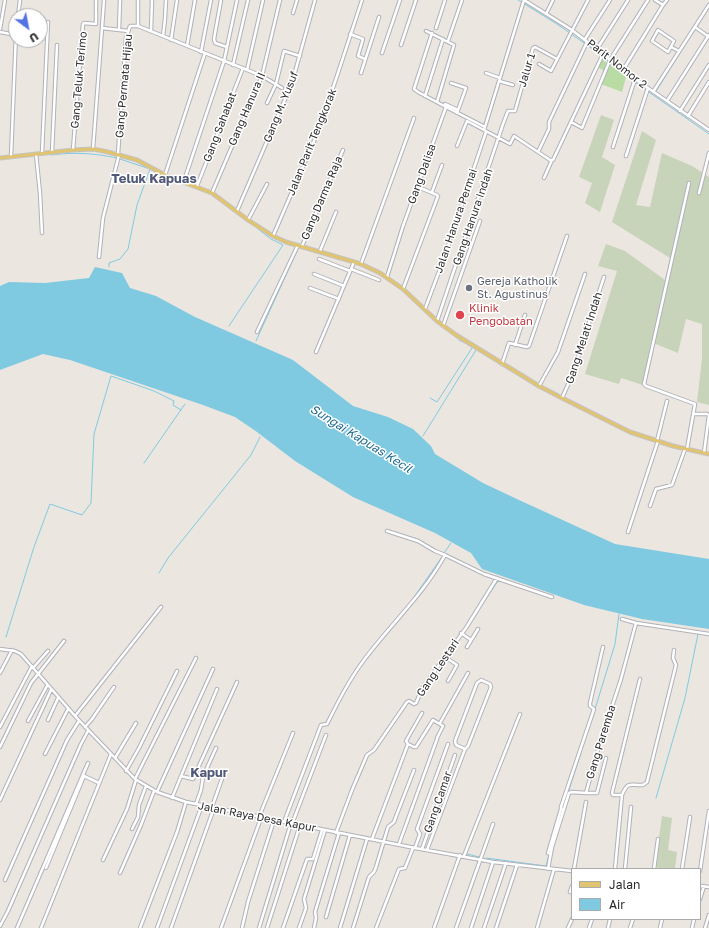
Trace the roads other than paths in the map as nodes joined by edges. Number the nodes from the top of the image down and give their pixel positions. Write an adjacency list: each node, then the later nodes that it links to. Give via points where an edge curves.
1 (5, 0): 42 (street)
2 (96, 0): 111 (street, Gang Teluk Terimo, via 96,24 83,24)
3 (104, 0): 40 (street)
4 (120, 0): 43 (street)
5 (138, 0): 38 (street, Gang Permata Hijau)
6 (152, 0): 46 (street)
7 (166, 0): 50 (street)
8 (177, 0): 54 (street)
9 (195, 0): 59 (street)
10 (211, 0): 65 (street)
11 (221, 0): 61 (street, via 214,39 215,43)
12 (237, 0): 61 (street)
13 (248, 0): 76 (street)
14 (263, 0): 79 (street)
15 (280, 0): 83 (street, Gang Hanura II)
16 (297, 0): 35 (street)
17 (315, 0): 70 (street, Gang M. Yusuf)
18 (362, 0): 49 (street, Jalan Parit Tengkorak)
19 (400, 0): 68 (street)
20 (416, 0): 58 (street)
21 (444, 0): 41 (street)
22 (462, 0): 55 (street)
23 (534, 0): 32 (street)
24 (553, 0): 36 (street)
25 (588, 0): 44 (street)
26 (610, 0): 53 (street)
27 (628, 0): 64 (street)
28 (648, 0): 73 (street)
29 (655, 0): 33 (street)
30 (667, 0): 33 (street)
31 (524, 2): 32 (street, Parit Nomor 2); 85 (street, Jalan Hanura Permai)
32 (532, 5): 36 (street, Parit Nomor 2)
33 (663, 5): 80 (street)
34 (709, 5): 39 (street)
35 (293, 13)
36 (546, 14): 44 (street, Parit Nomor 2)
37 (379, 17): 71 (street)
38 (138, 26): 45 (street, Gang Permata Hijau, via 130,25); 46 (street, Gang Permata Hijau)
39 (695, 27): 51 (street); 66 (street)
40 (102, 28): 43 (street); 110 (street)
41 (436, 28)
42 (0, 30)
43 (119, 30): 45 (street)
44 (572, 30): 53 (street, Parit Nomor 2); 72 (street)
45 (128, 31): 118 (street, Gang Permata Hijau)
46 (151, 31): 50 (street, Gang Permata Hijau)
47 (426, 31): 48 (street)
48 (432, 33): 52 (street); 93 (street, via 415,88 415,91)
49 (350, 34): 71 (street, via 364,39 358,56); 139 (street, Jalan Parit Tengkorak, via 317,134)
50 (163, 36): 54 (street, Gang Permata Hijau)
51 (709, 36): 94 (street)
52 (443, 39): 55 (street); 93 (street)
53 (585, 39): 56 (street, Parit Nomor 2)
54 (171, 40): 59 (street, Gang Permata Hijau)
55 (448, 41): 95 (street, via 454,45)
56 (587, 42): 64 (street, Parit Nomor 2); 114 (street, via 548,122 549,129)
57 (57, 45): 113 (street)
58 (401, 45)
59 (187, 46): 65 (street, Gang Permata Hijau)
60 (671, 46): 60 (street, via 667,52 652,41 659,30 674,41); 66 (street)
61 (227, 47): 74 (street)
62 (15, 48): 120 (street)
63 (47, 48): 115 (street)
64 (597, 49): 69 (street, Parit Nomor 2)
65 (201, 52): 67 (street, Gang Permata Hijau)
66 (679, 52): 92 (street)
67 (205, 53): 74 (street, Gang Permata Hijau); 124 (street)
68 (382, 53)
69 (602, 54): 73 (street, Parit Nomor 2); 103 (street)
70 (300, 56): 88 (street, via 284,51); 134 (street, Gang M. Yusuf, via 289,91)
71 (365, 59): 81 (street)
72 (557, 59): 75 (street, via 551,71); 100 (street, Jalur 1, via 534,47 515,111)
73 (610, 60): 80 (street, Parit Nomor 2); 103 (street, via 582,128)
74 (224, 61): 76 (street, Gang Permata Hijau); 126 (street)
75 (539, 64)
76 (233, 65): 78 (street, Gang Permata Hijau)
77 (709, 65): 99 (street)
78 (243, 68): 79 (street, Gang Permata Hijau); 129 (street, Gang Sahabat)
79 (247, 70): 83 (street, Gang Permata Hijau)
80 (622, 70): 84 (street, Parit Nomor 2)
81 (361, 73)
82 (486, 73): 85 (street)
83 (262, 76): 88 (street, Gang Permata Hijau); 132 (street, Gang Hanura II)
84 (635, 79): 91 (street, Parit Nomor 2); 109 (street)
85 (500, 80): 89 (street); 104 (street, Jalan Hanura Permai)
86 (709, 82): 101 (street)
87 (451, 83): 98 (street, via 466,88)
88 (276, 84): 90 (street, Gang Permata Hijau); 96 (street)
89 (513, 85)
90 (282, 88)
91 (648, 88): 92 (street, Parit Nomor 2); 119 (street)
92 (653, 92): 94 (street, Parit Nomor 2)
93 (425, 96): 95 (street)
94 (667, 101): 99 (street, Parit Nomor 2)
95 (437, 102): 97 (street)
96 (267, 103)
97 (445, 106): 98 (street); 130 (street, Gang Dalisa)
98 (458, 111): 104 (street)
99 (680, 111): 101 (street, Parit Nomor 2)
100 (508, 112): 107 (street, Gang Hanura Indah)
101 (688, 116): 105 (street, Parit Nomor 2)
102 (414, 118): 147 (street)
103 (571, 122): 122 (street)
104 (485, 127): 106 (street, Jalan Hanura Permai)
105 (709, 130)
106 (485, 131): 107 (street); 108 (street, via 467,121); 158 (street, Jalan Hanura Permai)
107 (499, 139): 114 (street, via 510,144 514,136); 160 (street, Gang Hanura Indah)
108 (457, 146)
109 (613, 147)
110 (93, 149): 111 (main road); 118 (main road)
111 (73, 150): 113 (main road)
112 (343, 150): 142 (street, Gang Darma Raja)
113 (52, 152): 115 (main road)
114 (538, 152): 122 (street)
115 (42, 153): 117 (main road)
116 (709, 153): 133 (street)
117 (36, 154): 120 (main road); 138 (street)
118 (119, 154): 124 (main road, via 137,160); 144 (street, Gang Permata Hijau, via 103,218)
119 (626, 156)
120 (10, 157): 121 (main road)
121 (0, 158)
122 (552, 160): 125 (street)
123 (442, 165): 131 (street)
124 (165, 175): 126 (main road)
125 (544, 178)
126 (184, 181): 129 (main road)
127 (689, 183): 169 (street, via 644,384 695,404)
128 (267, 184): 136 (street)
129 (197, 186): 132 (main road)
130 (418, 187): 131 (street); 151 (street, Gang Dalisa)
131 (432, 192): 156 (street, via 438,196)
132 (212, 193): 134 (main road)
133 (699, 193)
134 (237, 211): 136 (main road)
135 (336, 212): 143 (street)
136 (248, 220): 139 (main road)
137 (480, 221): 161 (street)
138 (42, 233)
139 (273, 236): 141 (main road)
140 (567, 236): 163 (street, via 530,346)
141 (298, 245): 142 (main road); 162 (street)
142 (302, 246): 143 (main road)
143 (320, 251): 146 (main road)
144 (99, 257)
145 (319, 259): 148 (street)
146 (354, 262): 147 (main road); 148 (street)
147 (361, 264): 151 (main road)
148 (351, 270): 153 (street); 154 (street)
149 (314, 274): 154 (street)
150 (585, 274): 166 (street, via 558,352)
151 (387, 277): 156 (main road)
152 (604, 277): 167 (street, Gang Melati Indah, via 581,346 576,370)
153 (379, 280)
154 (344, 286): 157 (street)
155 (310, 288): 157 (street)
156 (403, 289): 158 (main road)
157 (339, 299): 164 (street)
158 (425, 309): 160 (main road)
159 (525, 315): 163 (street)
160 (437, 322): 161 (main road)
161 (443, 326): 165 (main road)
162 (257, 332)
163 (515, 345): 165 (street, via 509,344)
164 (316, 352)
165 (502, 364): 166 (main road)
166 (539, 386): 167 (main road)
167 (562, 398): 171 (main road, via 623,429)
168 (667, 401): 171 (street)
169 (694, 414): 170 (street); 172 (street)
170 (708, 415): 173 (street)
171 (657, 441): 172 (main road); 177 (street)
172 (686, 449): 173 (main road); 175 (street, via 672,485 656,490)
173 (704, 453): 174 (main road)
174 (709, 454)
175 (650, 506)
176 (386, 531): 178 (street, via 418,541)
177 (628, 532)
178 (444, 555): 179 (street); 259 (street, via 406,609 358,668 327,723 322,724)
179 (497, 578): 180 (street); 185 (street, Gang Lestari)
180 (552, 597)
181 (161, 607): 214 (street)
182 (622, 619): 183 (street)
183 (636, 623): 186 (street); 244 (street, Gang Paremba)
184 (478, 630): 187 (street)
185 (461, 633): 187 (street); 196 (street, Gang Lestari)
186 (709, 634)
187 (471, 640): 189 (street)
188 (64, 641): 201 (street)
189 (467, 647)
190 (603, 647): 254 (street, via 590,703 594,708 592,716)
191 (0, 649): 192 (street)
192 (12, 650): 197 (street, Jalan Raya Desa Kapur, via 18,652); 200 (street)
193 (674, 650): 245 (street, via 673,658 676,665 647,782 644,785 629,784)
194 (48, 651): 197 (street)
195 (196, 658): 240 (street)
196 (445, 658): 204 (street, via 457,665); 265 (street, Gang Lestari, via 421,691 416,703 407,702 374,750 367,755)
197 (33, 667): 201 (street, Jalan Raya Desa Kapur); 220 (street)
198 (213, 669): 243 (street)
199 (177, 672): 236 (street)
200 (0, 673)
201 (37, 673): 206 (street, Jalan Raya Desa Kapur); 227 (street)
202 (468, 673): 219 (street)
203 (640, 679): 245 (street, via 612,793)
204 (448, 681)
205 (237, 682): 239 (street, via 193,779)
206 (48, 686): 209 (street, Jalan Raya Desa Kapur); 216 (street)
207 (114, 687): 221 (street)
208 (217, 689): 239 (street)
209 (51, 690): 210 (street, Jalan Raya Desa Kapur); 247 (street)
210 (58, 698): 211 (street, Jalan Raya Desa Kapur); 215 (street)
211 (68, 709): 214 (street, Jalan Raya Desa Kapur); 230 (street)
212 (422, 713): 225 (street, via 406,741)
213 (520, 714): 276 (street)
214 (74, 716): 217 (street, Jalan Raya Desa Kapur)
215 (48, 720)
216 (28, 721)
217 (79, 721): 221 (street, Jalan Raya Desa Kapur); 293 (street, via 67,740)
218 (136, 723): 233 (street)
219 (440, 723): 225 (street, via 431,721 416,747); 271 (street, via 443,727)
220 (0, 727)
221 (85, 727): 222 (street, Jalan Raya Desa Kapur)
222 (88, 731): 231 (street, Jalan Raya Desa Kapur); 300 (street)
223 (293, 733): 256 (street)
224 (326, 735): 260 (street)
225 (408, 744): 268 (street)
226 (448, 744): 272 (street, via 417,829 420,834)
227 (0, 747)
228 (216, 748): 250 (street, via 203,777)
229 (465, 749): 229 (street, via 456,745 455,741 477,683 481,680 491,687); 274 (street)
230 (45, 754)
231 (111, 754): 233 (street, Jalan Raya Desa Kapur); 241 (street)
232 (455, 755): 273 (street, Gang Camar)
233 (115, 758): 236 (street, Jalan Raya Desa Kapur)
234 (606, 758): 244 (street, via 597,794)
235 (88, 763): 301 (street)
236 (126, 770): 240 (street, Jalan Raya Desa Kapur)
237 (414, 770): 270 (street, via 394,822 388,827)
238 (224, 773): 252 (street)
239 (180, 776): 246 (street)
240 (136, 779): 242 (street, Jalan Raya Desa Kapur); 278 (street, via 128,809)
241 (99, 783): 282 (street, via 84,776); 302 (street)
242 (146, 786): 243 (street, Jalan Raya Desa Kapur); 263 (street)
243 (155, 791): 246 (street, Jalan Raya Desa Kapur); 292 (street)
244 (586, 793): 254 (street, Gang Paremba, via 570,793)
245 (622, 795): 284 (street)
246 (172, 798): 248 (street, Jalan Raya Desa Kapur)
247 (0, 800)
248 (186, 802): 250 (street, Jalan Raya Desa Kapur); 303 (street)
249 (586, 802): 283 (street)
250 (196, 804): 251 (street, Jalan Raya Desa Kapur)
251 (202, 805): 252 (street, Jalan Raya Desa Kapur); 304 (street)
252 (213, 808): 256 (street, Jalan Raya Desa Kapur); 305 (street)
253 (631, 808): 285 (street)
254 (562, 809): 289 (street)
255 (709, 811): 288 (street)
256 (260, 817): 258 (street, Jalan Raya Desa Kapur); 306 (street)
257 (690, 817): 287 (street)
258 (274, 820): 259 (street, Jalan Raya Desa Kapur); 307 (street)
259 (284, 822): 260 (street, Jalan Raya Desa Kapur)
260 (292, 824): 262 (street, Jalan Raya Desa Kapur); 308 (street)
261 (493, 824): 277 (street)
262 (300, 825): 264 (street, Jalan Raya Desa Kapur); 309 (street)
263 (132, 829)
264 (323, 830): 265 (street, Jalan Raya Desa Kapur); 310 (street, via 313,858 307,859); 311 (street, via 304,899 306,908)
265 (337, 833): 266 (street, Jalan Raya Desa Kapur); 312 (street, via 315,912)
266 (350, 835): 267 (street, Jalan Raya Desa Kapur); 299 (street)
267 (367, 839): 268 (street, Jalan Raya Desa Kapur); 313 (street)
268 (372, 839): 270 (street, Jalan Raya Desa Kapur)
269 (658, 839): 286 (street)
270 (384, 842): 271 (street, Jalan Raya Desa Kapur); 314 (street, via 374,872 369,877)
271 (399, 844): 272 (street, Jalan Raya Desa Kapur)
272 (414, 848): 273 (street, Jalan Raya Desa Kapur); 315 (street, via 405,868 399,870)
273 (422, 849): 274 (street, Jalan Raya Desa Kapur)
274 (428, 850): 275 (street, Jalan Raya Desa Kapur)
275 (460, 856): 276 (street, Jalan Raya Desa Kapur); 316 (street)
276 (464, 856): 277 (street, Jalan Raya Desa Kapur)
277 (480, 859): 279 (street, Jalan Raya Desa Kapur); 317 (street)
278 (103, 860)
279 (493, 862): 280 (street, Jalan Raya Desa Kapur); 318 (street)
280 (506, 863): 281 (street, Jalan Raya Desa Kapur); 319 (street)
281 (517, 865): 289 (street, Jalan Raya Desa Kapur); 320 (street)
282 (46, 868)
283 (574, 868)
284 (615, 868)
285 (625, 868)
286 (654, 868)
287 (682, 868)
288 (700, 868)
289 (548, 869): 290 (street, Jalan Raya Desa Kapur)
290 (554, 870): 291 (street, Jalan Raya Desa Kapur); 321 (street)
291 (571, 871)
292 (120, 873)
293 (6, 880)
294 (702, 886): 295 (street)
295 (709, 887)
296 (571, 889): 297 (street)
297 (570, 892)
298 (709, 915): 322 (street)
299 (326, 917)
300 (0, 926)
301 (17, 928)
302 (41, 928)
303 (140, 928)
304 (157, 928)
305 (171, 928)
306 (221, 928)
307 (242, 928)
308 (259, 928)
309 (267, 928)
310 (283, 928)
311 (299, 928)
312 (314, 928)
313 (340, 928)
314 (353, 928)
315 (376, 928)
316 (434, 928)
317 (456, 928)
318 (471, 928)
319 (484, 928)
320 (496, 928)
321 (537, 928)
322 (705, 928)

